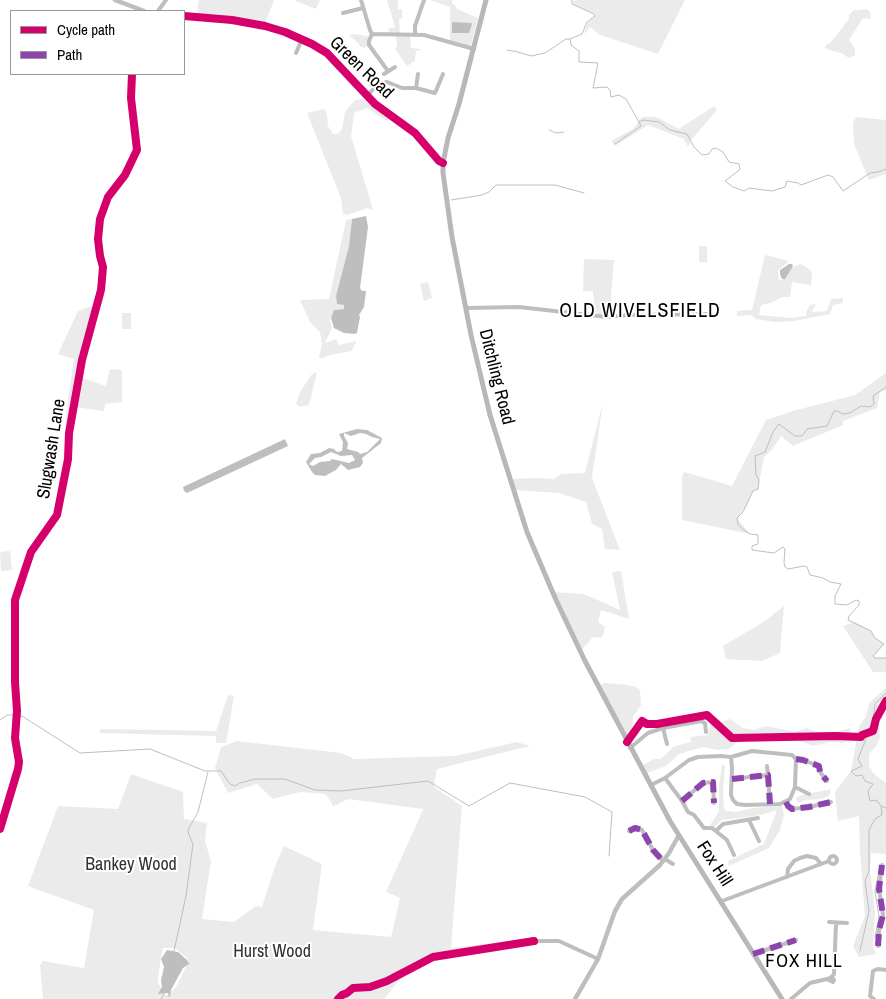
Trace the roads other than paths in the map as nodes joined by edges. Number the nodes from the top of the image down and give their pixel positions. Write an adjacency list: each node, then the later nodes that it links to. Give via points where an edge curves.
1 (115, 0): 6 (street)
2 (361, 0): 5 (street)
3 (424, 0): 10 (street)
4 (486, 0): 12 (main road, Ditchling Road)
5 (364, 8): 7 (street); 9 (street)
6 (141, 10)
7 (343, 13)
8 (185, 16): 11 (street, Green Road, via 265,26)
9 (372, 34): 10 (street); 14 (street, via 369,45 386,73)
10 (415, 35): 12 (street)
11 (302, 39): 13 (street); 19 (street, Green Road, via 326,53)
12 (474, 49): 20 (main road, Ditchling Road)
13 (296, 53)
14 (395, 67)
15 (418, 74): 18 (street)
16 (443, 74): 18 (street, via 435,93)
17 (132, 75): 46 (street, Slugwash Lane, via 137,150 106,202 100,219 98,239 103,278 73,406 68,459 57,516 31,552 15,600 15,738 19,762)
18 (416, 88): 19 (street, via 402,88 387,82 376,86)
19 (366, 96): 20 (street, Green Road, via 415,133)
20 (443, 164): 21 (main road, Ditchling Road)
21 (466, 308): 22 (street, via 520,307 607,317); 25 (main road, Ditchling Road, via 490,414 528,532 580,652)
22 (712, 314)
23 (663, 728): 24 (street, via 701,721 705,722); 26 (street); 27 (street, via 648,732)
24 (706, 732)
25 (627, 742): 27 (main road, Fox Hill)
26 (667, 744)
27 (630, 748): 35 (main road, Fox Hill)
28 (730, 757): 29 (street, via 752,751 792,755); 32 (street, via 698,757); 33 (street)
29 (796, 759): 34 (street, via 819,766); 36 (street)
30 (767, 766): 31 (street)
31 (768, 775): 33 (street); 42 (street)
32 (664, 778): 35 (street); 38 (street)
33 (732, 779): 42 (street, via 730,795 737,804)
34 (827, 782)
35 (651, 785): 48 (main road, Fox Hill)
36 (795, 787): 37 (street); 39 (street, via 794,794)
37 (810, 794)
38 (682, 801): 41 (street, via 703,783 713,782); 47 (street, via 704,828)
39 (786, 802): 40 (street, via 792,809); 42 (street)
40 (831, 802)
41 (714, 803)
42 (770, 804)
43 (758, 818): 44 (street)
44 (749, 820): 47 (street, via 723,824); 49 (street)
45 (631, 828): 51 (street, via 642,830 653,850)
46 (0, 829)
47 (716, 831): 50 (street, via 727,840)
48 (679, 835): 51 (street); 59 (main road, Fox Hill)
49 (759, 842)
50 (734, 855)
51 (664, 860): 53 (street); 68 (street, via 622,899)
52 (829, 861): 54 (street)
53 (673, 864)
54 (821, 864): 56 (street); 56 (street, via 816,858 800,858 788,869)
55 (882, 865): 58 (street)
56 (787, 877): 59 (street)
57 (886, 885): 58 (street)
58 (880, 886): 60 (street, via 879,898)
59 (722, 901): 67 (main road, Fox Hill)
60 (884, 915): 66 (street, via 878,930)
61 (829, 922): 62 (street)
62 (836, 923): 63 (street); 72 (street, via 831,978 810,983)
63 (847, 923)
64 (796, 940): 67 (street)
65 (534, 941): 68 (street, via 560,941)
66 (878, 946)
67 (753, 954): 71 (main road, Fox Hill)
68 (598, 958): 70 (street)
69 (886, 968): 73 (street, via 873,971 870,996)
70 (575, 999)
71 (782, 999)
72 (791, 999)
73 (874, 999)

